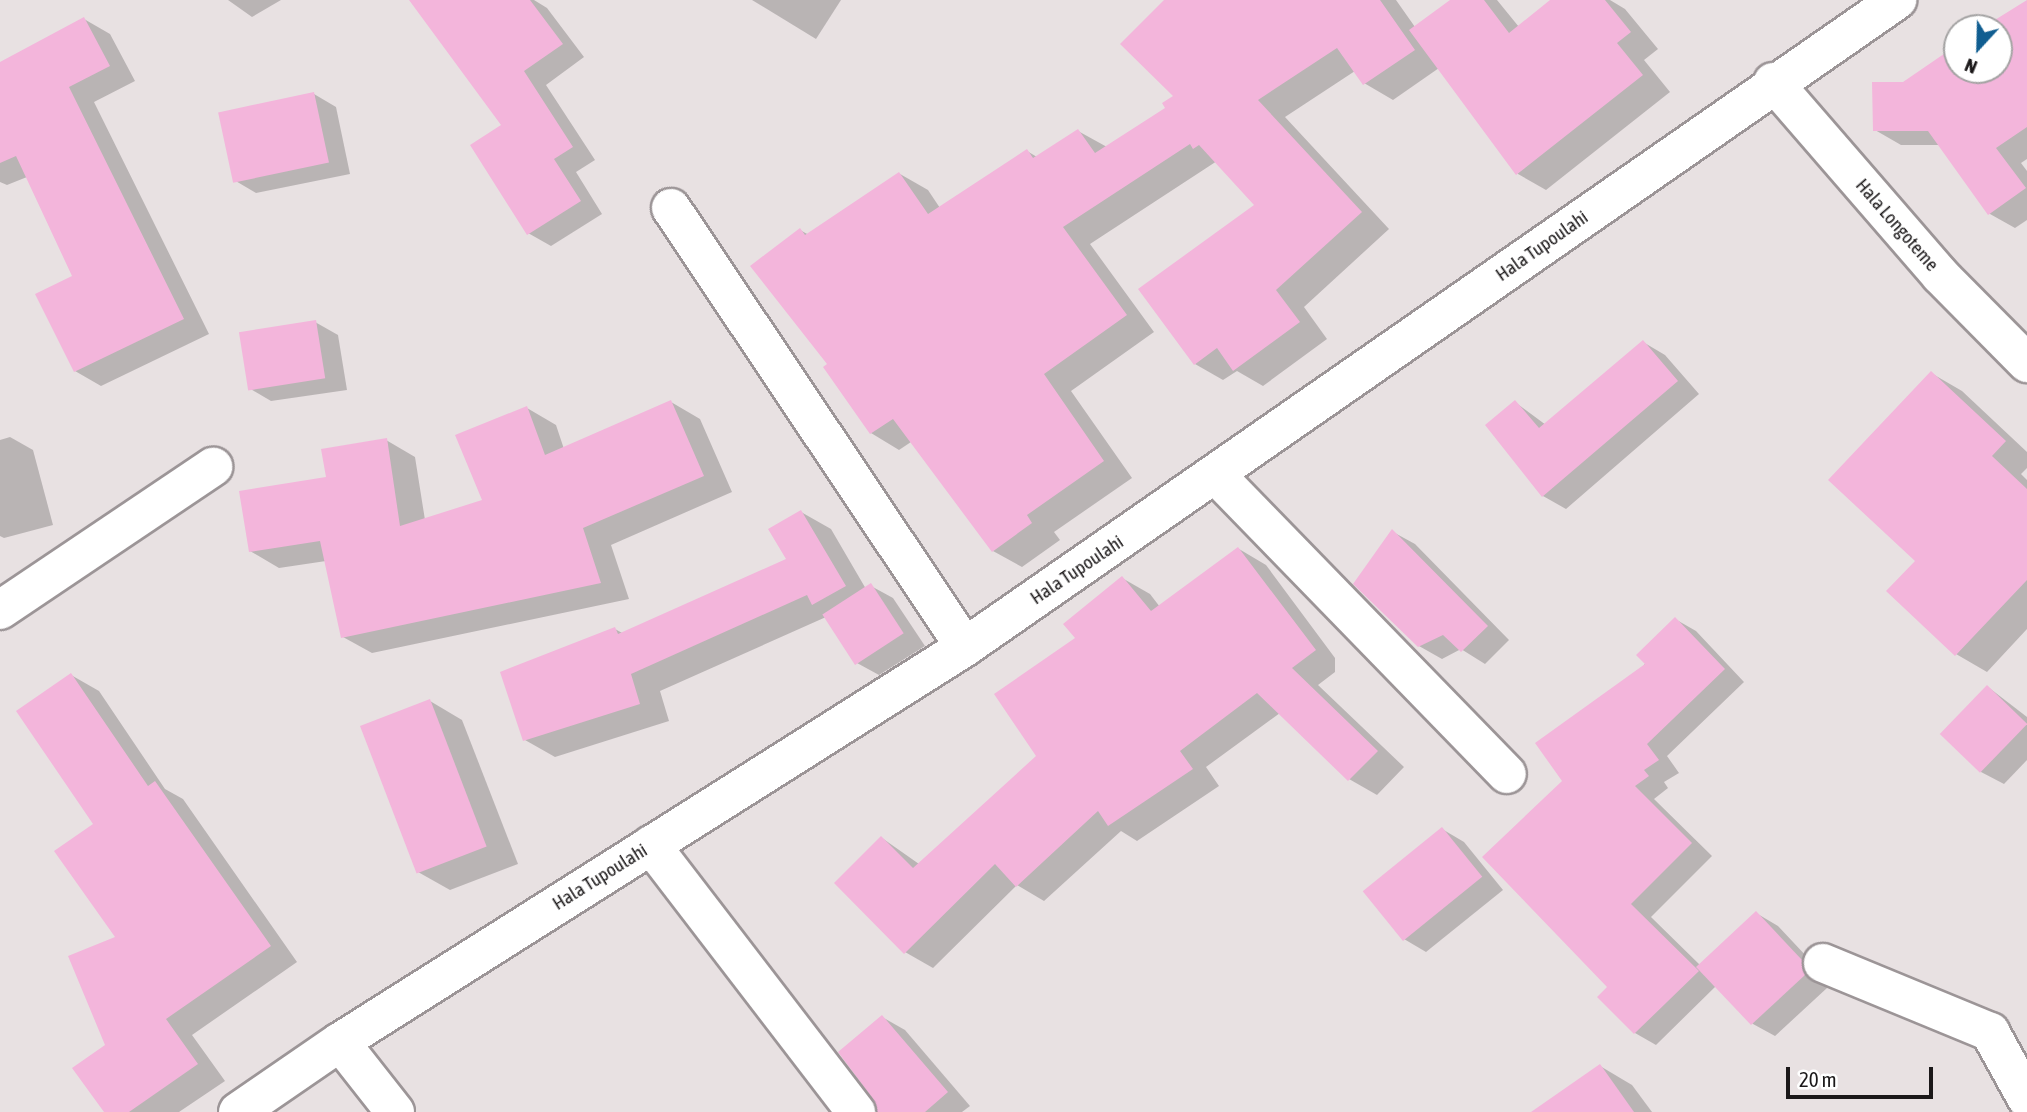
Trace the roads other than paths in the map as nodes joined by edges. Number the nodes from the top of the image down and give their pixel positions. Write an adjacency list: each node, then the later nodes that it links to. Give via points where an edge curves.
1 (1897, 0): 2 (street, Hala Tupoulahi)
2 (1773, 82): 4 (street, Hala Longoteme, via 1940,275); 6 (street, Hala Tupoulahi)
3 (671, 208): 8 (street)
4 (2027, 363)
5 (213, 467): 7 (street)
6 (1216, 475): 8 (street, Hala Tupoulahi); 9 (street)
7 (0, 610)
8 (965, 647): 10 (street, Hala Tupoulahi)
9 (1507, 774)
10 (651, 845): 12 (street, Hala Tupoulahi); 16 (street)
11 (1823, 963): 13 (street, via 1990,1032)
12 (340, 1042): 14 (street, Hala Tupoulahi); 15 (street)
13 (2027, 1099)
14 (238, 1112)
15 (395, 1112)
16 (856, 1112)

